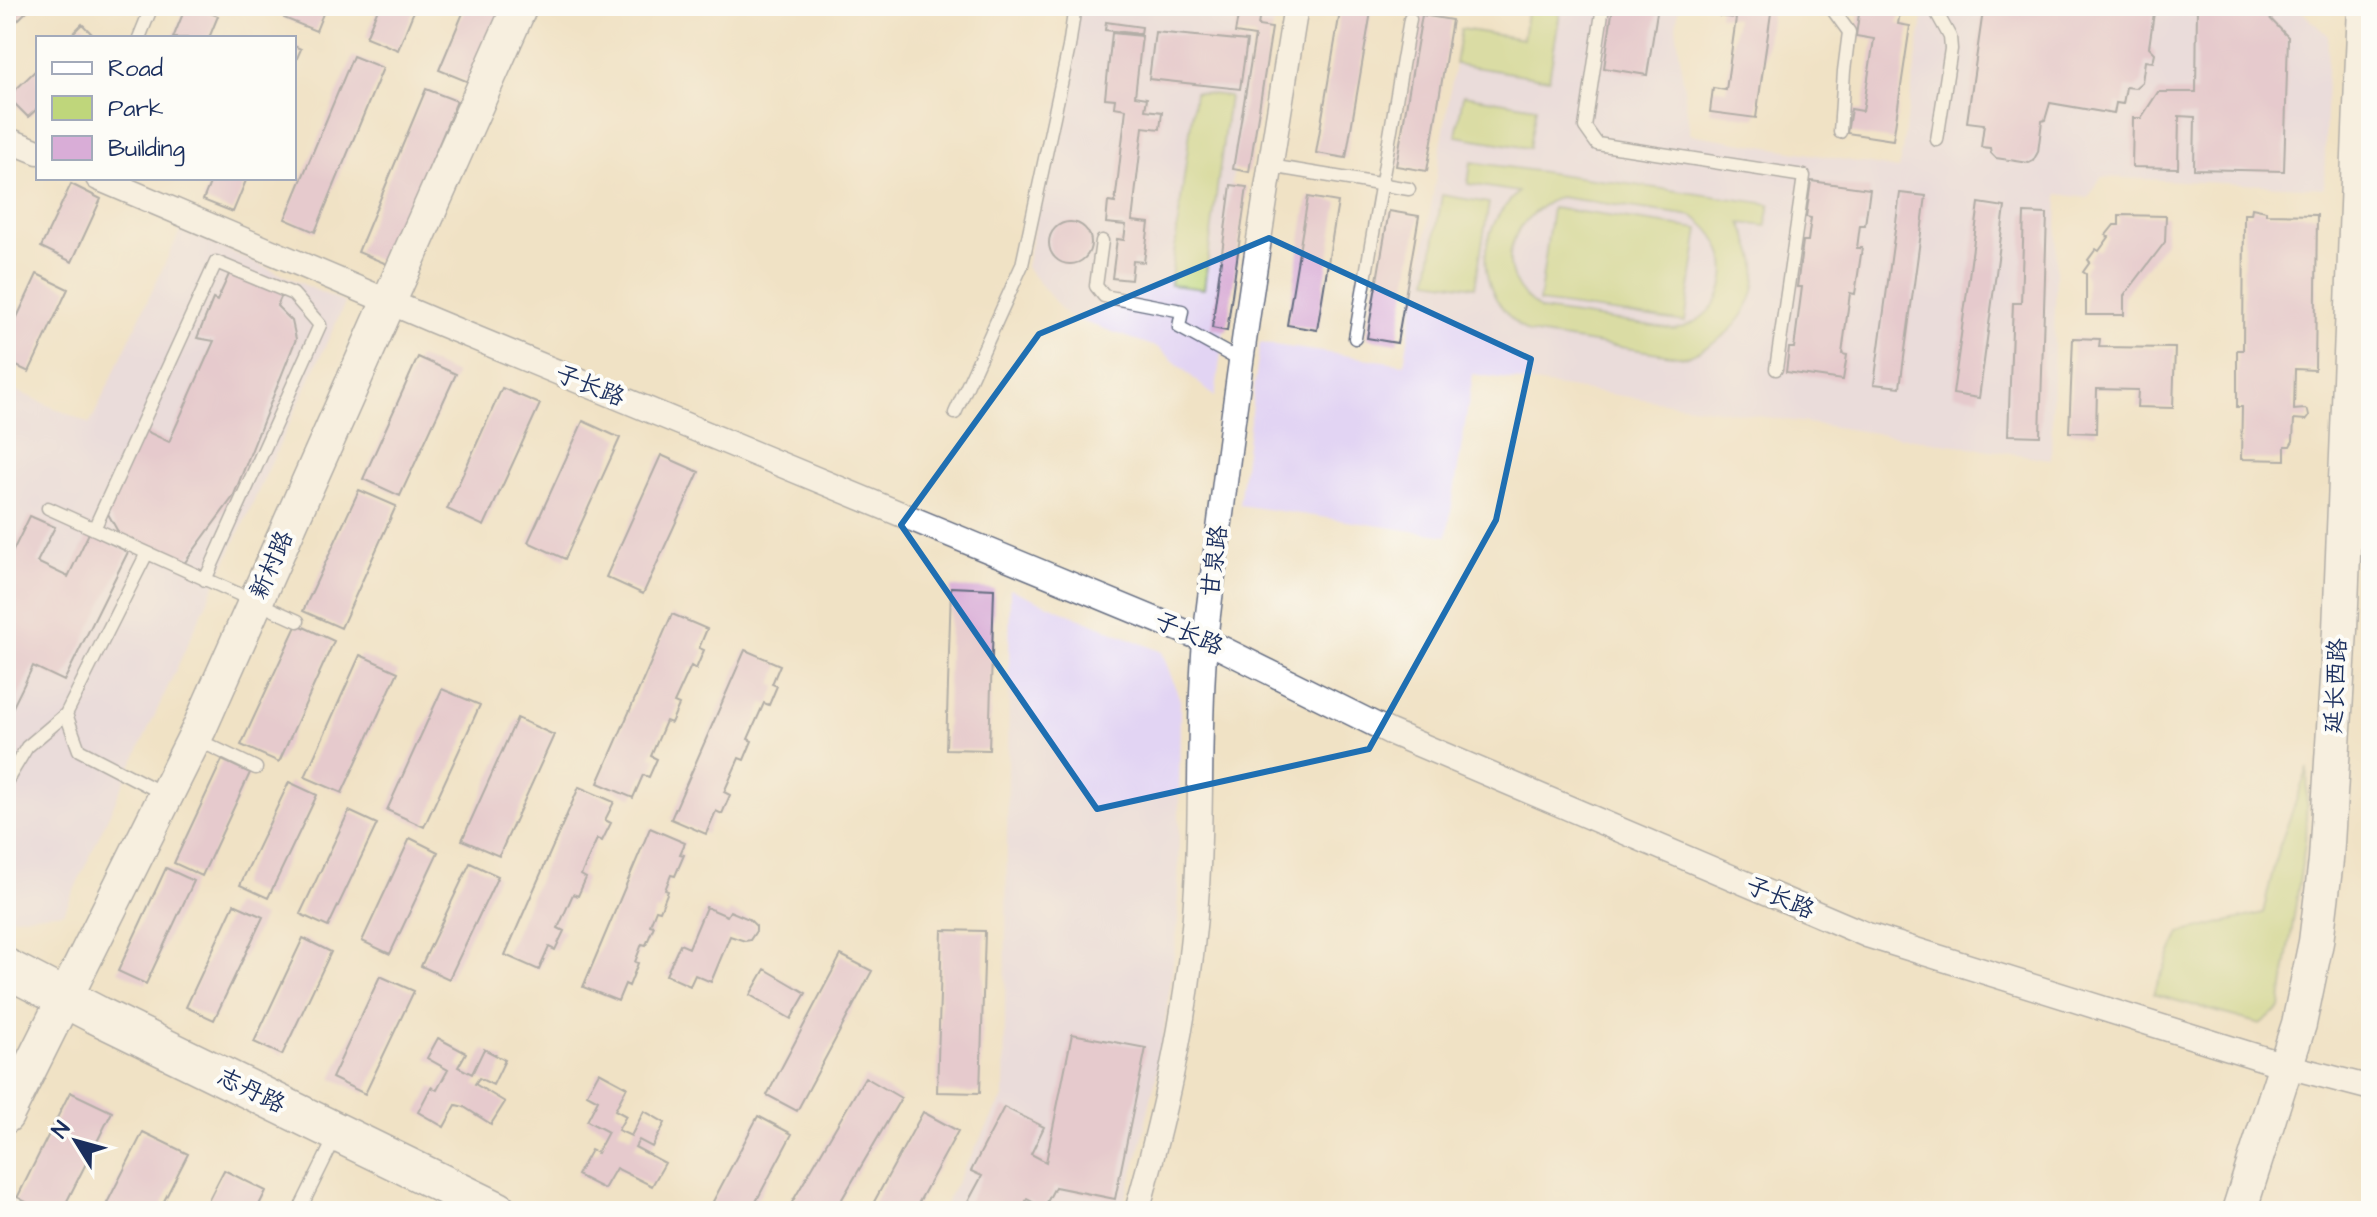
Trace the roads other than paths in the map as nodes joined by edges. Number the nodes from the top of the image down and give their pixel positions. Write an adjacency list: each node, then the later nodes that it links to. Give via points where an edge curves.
1 (152, 6): 10 (lane)
2 (520, 6): 20 (main road, 新村路)
3 (1075, 6): 24 (lane, via 1022,265)
4 (1296, 6): 15 (street, 甘泉路)
5 (1603, 6): 23 (lane, via 1585,127 1597,144 1804,176)
6 (1830, 6): 11 (lane, via 1849,32)
7 (1933, 6): 13 (lane, via 1951,49)
8 (2365, 6): 40 (main road, 延长西路, via 2326,860 2316,942)
9 (1410, 19): 17 (lane)
10 (140, 36)
11 (1840, 132)
12 (6, 139): 14 (street)
13 (1937, 140)
14 (36, 151)
15 (1270, 166): 17 (lane); 22 (street, 甘泉路)
16 (103, 180): 20 (street, 子长路)
17 (1381, 185): 18 (lane); 21 (lane)
18 (1409, 189)
19 (1102, 241): 22 (lane, via 1096,286 1104,296 1182,311 1179,327)
20 (390, 302): 29 (main road, 新村路); 31 (street, 子长路)
21 (1355, 338)
22 (1241, 361): 31 (street, 甘泉路)
23 (1776, 369)
24 (955, 413)
25 (48, 508): 26 (lane)
26 (94, 529): 27 (lane); 28 (lane, via 216,262 293,294 320,325)
27 (147, 553): 28 (lane); 32 (lane)
28 (205, 580): 29 (lane)
29 (255, 603): 30 (lane); 33 (main road, 新村路)
30 (298, 621)
31 (1205, 640): 40 (street, 子长路, via 1390,732 1867,935); 49 (street, 甘泉路, via 1193,940 1164,1111)
32 (66, 714): 35 (lane, via 27,747); 36 (lane, via 79,750)
33 (195, 739): 34 (lane); 36 (main road, 新村路)
34 (256, 768)
35 (6, 782)
36 (166, 796): 39 (main road, 新村路)
37 (6, 968): 39 (main road, 志丹路)
38 (6, 990): 39 (main road, 志丹路)
39 (61, 1007): 42 (main road, 新村路); 43 (main road, 志丹路); 48 (main road, 志丹路)
40 (2287, 1066): 41 (street, 子长路); 50 (main road, 延长西路)
41 (2371, 1088)
42 (6, 1116)
43 (329, 1150): 46 (lane); 47 (main road, 志丹路)
44 (6, 1199): 45 (lane)
45 (29, 1211)
46 (299, 1211)
47 (451, 1211)
48 (498, 1211)
49 (1137, 1211)
50 (2239, 1211)

